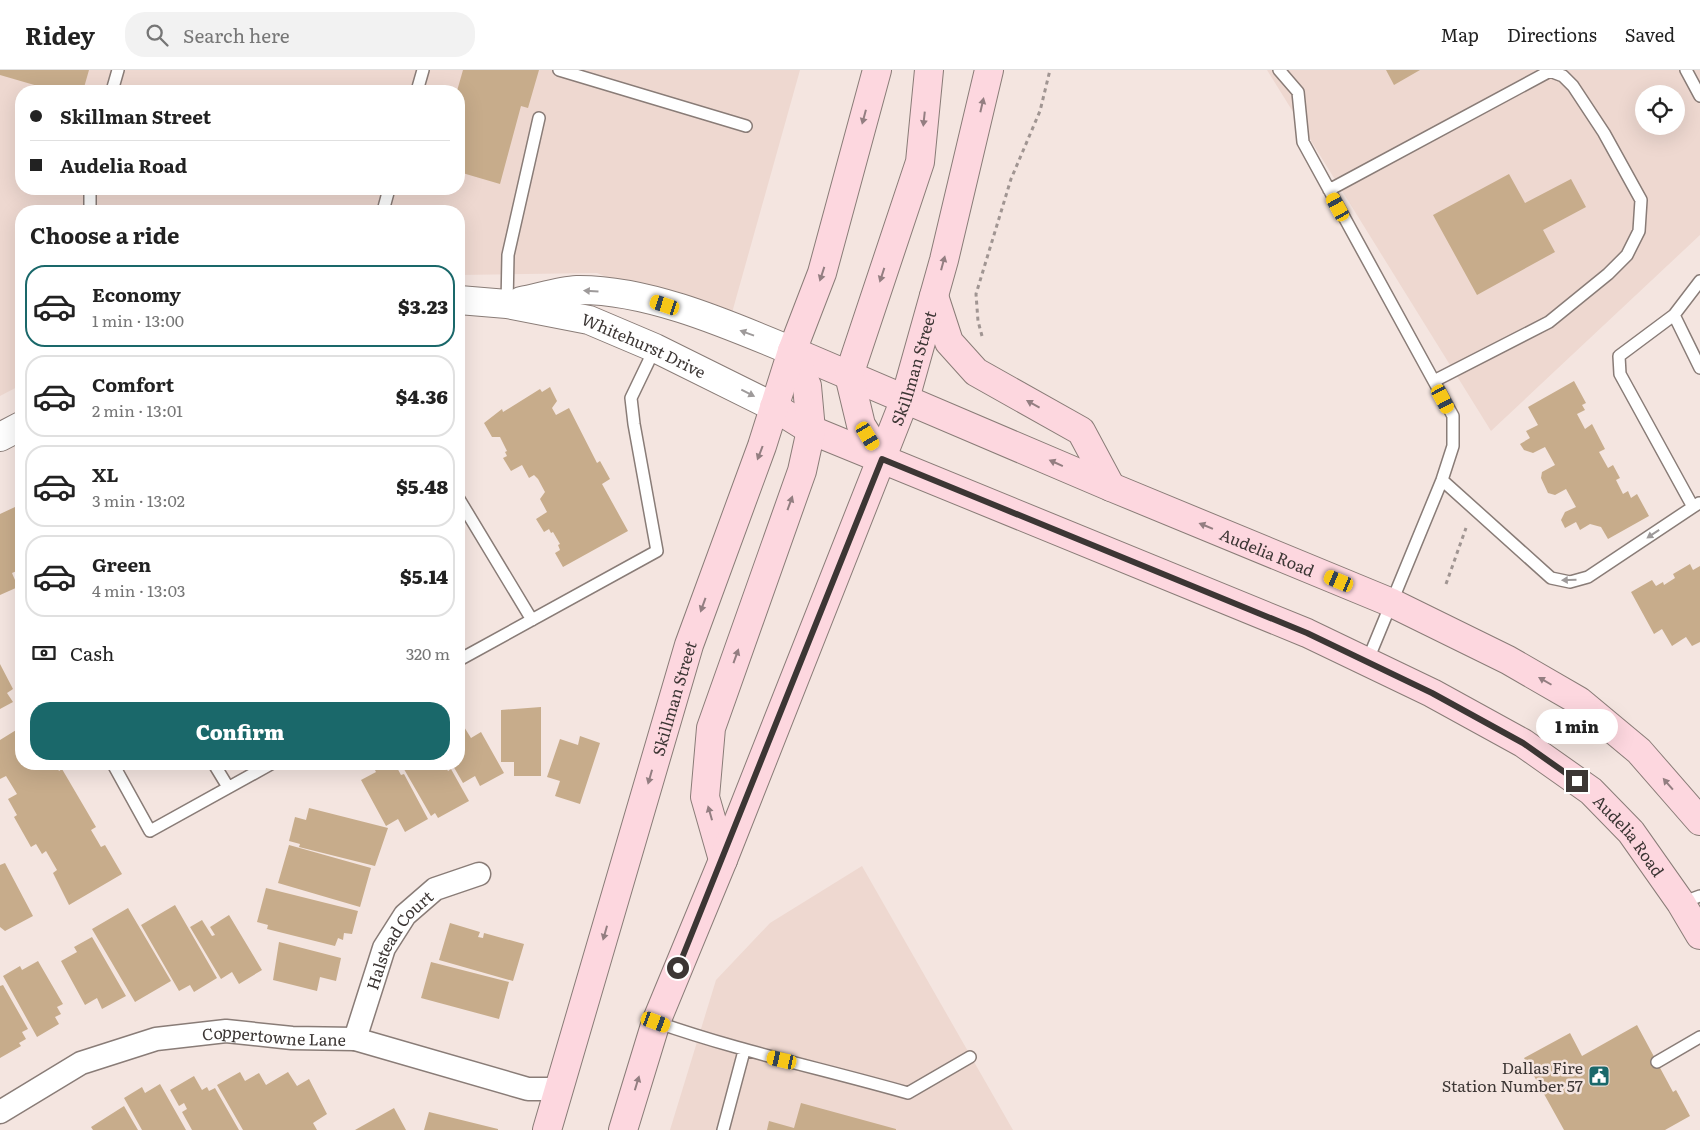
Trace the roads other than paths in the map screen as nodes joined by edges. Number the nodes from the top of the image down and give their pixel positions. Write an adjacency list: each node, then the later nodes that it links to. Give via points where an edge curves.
1 (118, 70): 9 (lane)
2 (423, 70): 10 (lane)
3 (559, 70): 13 (lane)
4 (877, 70): 21 (main road, Skillman Street, one-way to 21, via 822,273)
5 (929, 70): 23 (main road, one-way to 23, via 920,162)
6 (989, 70): 16 (main road, Skillman Street, one-way to 6)
7 (1279, 70): 14 (lane, via 1298,92 1303,142)
8 (1686, 70): 11 (lane)
9 (114, 85)
10 (419, 85)
11 (1700, 96)
12 (540, 118): 18 (lane, via 508,255)
13 (746, 126)
14 (1329, 190): 24 (lane); 24 (lane, via 1550,71 1563,76 1573,86 1604,132 1641,200 1639,231 1627,254 1608,274 1549,322)
15 (1700, 281): 19 (lane)
16 (934, 296): 25 (main road, Skillman Street); 32 (main road, one-way to 16, via 1081,431 976,372 949,342)
17 (465, 300): 18 (street, Whitehurst Drive)
18 (507, 304): 20 (street, Whitehurst Drive, via 589,320); 21 (street, Whitehurst Drive, one-way to 18, via 632,294 575,290)
19 (1674, 315): 22 (lane); 33 (lane, via 1618,356 1620,374)
20 (655, 348): 26 (street, Whitehurst Drive, one-way to 26); 36 (lane, via 631,398 656,551)
21 (792, 351): 23 (main road, Audelia Road); 26 (main road, Skillman Street); 28 (main road, via 807,386)
22 (1700, 368)
23 (849, 375): 25 (main road, Audelia Road); 30 (main road, via 861,425)
24 (1434, 381): 31 (lane, via 1453,416 1453,446)
25 (905, 399): 30 (main road, Skillman Street); 32 (main road, Audelia Road, one-way to 25)
26 (774, 407): 28 (main road, Audelia Road); 54 (main road, Skillman Street, one-way to 54, via 689,645)
27 (15, 429): 29 (street)
28 (811, 430): 30 (main road, Audelia Road); 44 (main road, one-way to 28, via 705,797 710,728 802,471)
29 (0, 437)
30 (882, 459): 38 (main road, Audelia Road, via 1307,633); 44 (main road, Skillman Street)
31 (1442, 480): 33 (lane, one-way to 31, via 1588,577 1570,582 1551,578); 35 (lane)
32 (1111, 488): 35 (main road, Audelia Road, one-way to 32)
33 (1697, 505)
34 (465, 509): 36 (lane)
35 (1392, 603): 38 (lane); 43 (main road, Audelia Road, one-way to 35, via 1639,750 1580,701 1508,660)
36 (532, 620): 37 (lane)
37 (465, 657)
38 (1367, 662): 46 (main road, Audelia Road, via 1523,743 1591,791)
39 (116, 770): 42 (lane, via 150,831)
40 (218, 770): 42 (lane)
41 (260, 770): 42 (lane)
42 (228, 787)
43 (1700, 821)
44 (723, 860): 48 (main road, Skillman Street)
45 (479, 874): 50 (street, Halstead Court, via 435,889 405,915 384,948)
46 (1691, 899): 47 (main road, Audelia Road)
47 (1700, 935)
48 (656, 1022): 51 (lane); 57 (main road, Skillman Street, one-way to 48)
49 (1700, 1037): 53 (lane)
50 (355, 1040): 54 (street, Coppertowne Lane, via 528,1089); 55 (street, Coppertowne Lane, via 226,1031 156,1039 80,1063)
51 (744, 1050): 52 (lane, via 908,1092); 58 (lane)
52 (970, 1057)
53 (1657, 1062)
54 (559, 1089): 56 (main road, Skillman Street)
55 (0, 1112)
56 (548, 1130)
57 (623, 1130)
58 (723, 1130)

